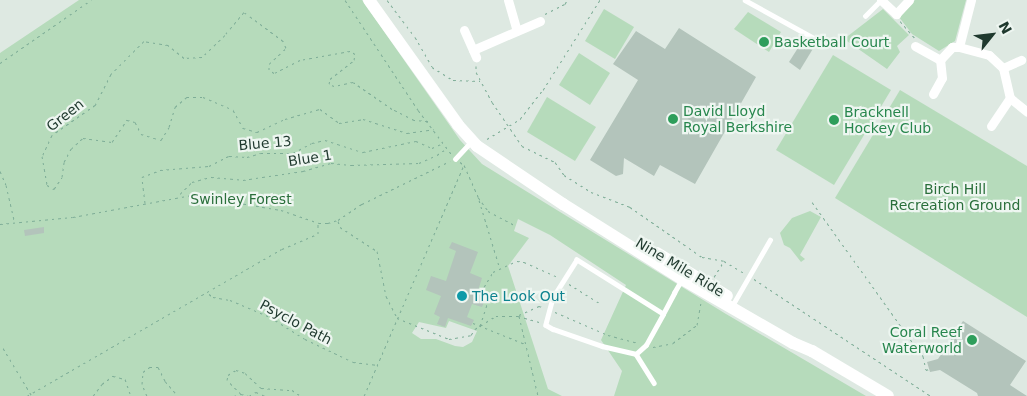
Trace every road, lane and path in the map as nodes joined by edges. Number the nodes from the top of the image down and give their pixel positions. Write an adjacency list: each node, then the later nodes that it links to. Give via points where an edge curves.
1 (91, 0): 23 (path)
2 (345, 0): 29 (path)
3 (369, 0): 34 (main road, Nine Mile Ride)
4 (387, 0): 25 (path, via 415,37 432,67 453,80)
5 (508, 0): 16 (street)
6 (568, 0): 14 (path, via 546,13)
7 (599, 0): 30 (path, via 543,90 520,119)
8 (745, 0): 17 (lane)
9 (881, 0): 12 (street); 13 (lane)
10 (909, 0): 12 (street)
11 (971, 0): 19 (street)
12 (896, 14): 18 (path)
13 (865, 16)
14 (540, 21): 16 (street)
15 (464, 30): 20 (street)
16 (516, 31): 20 (street)
17 (821, 42)
18 (917, 43): 21 (street)
19 (959, 47): 21 (street, via 952,47); 24 (street, via 989,55)
20 (475, 54): 25 (path, Nine Mile Ride, via 476,72)
21 (940, 60): 26 (street, via 942,78)
22 (1021, 60): 24 (street)
23 (0, 63)
24 (1003, 68): 27 (street)
25 (481, 82): 30 (path, Nine Mile Ride)
26 (933, 94)
27 (1010, 98): 28 (street); 31 (street)
28 (1027, 112)
29 (428, 121): 32 (path); 32 (path, Green, via 414,120 392,109 353,82 328,84 354,60 355,54 350,51 300,60 274,73 269,70 269,64 286,48 284,42 244,12 202,56 184,58 168,45 144,41 111,74 95,105 52,135 42,156 46,184 54,189 62,177 64,162 71,149 83,138 112,142 127,120 135,122 141,134 161,140 175,107 187,97 203,96 233,110 243,128 257,132 320,109 339,123 363,119 407,133)
30 (510, 126): 34 (path); 49 (path, Nine Mile Ride, via 522,146 555,162 564,175 591,192 630,207 702,257)
31 (991, 126)
32 (434, 129): 33 (path)
33 (443, 143): 35 (path); 42 (path, Blue 13, via 432,148 416,140 363,152 325,140 293,153 229,156 209,166 160,170 142,177)
34 (475, 144): 36 (lane); 52 (main road, Nine Mile Ride)
35 (446, 148): 36 (path); 39 (path, Blue 1, via 419,163 331,163 303,172 243,180 211,177 192,182)
36 (455, 159): 37 (path); 43 (path, via 362,204)
37 (464, 165): 40 (path); 64 (path)
38 (0, 171): 44 (path)
39 (180, 195): 42 (path); 45 (path, via 208,196 281,210)
40 (478, 196): 47 (path, via 488,211); 50 (path)
41 (812, 202): 74 (path, via 923,356 926,370)
42 (145, 204): 44 (path)
43 (338, 220): 45 (path); 64 (path, via 340,227 377,251 386,296)
44 (15, 222): 46 (path)
45 (318, 223): 56 (path, via 318,234 282,249)
46 (0, 224)
47 (516, 226)
48 (770, 240): 59 (lane)
49 (724, 261): 51 (path, Nine Mile Ride); 53 (path)
50 (500, 269): 55 (path, via 517,261 524,262); 67 (path, via 494,272 484,288 489,299)
51 (743, 273)
52 (684, 275): 59 (main road, Nine Mile Ride); 62 (lane)
53 (714, 277)
54 (756, 280): 89 (path)
55 (564, 281): 58 (path); 62 (lane, via 577,260); 66 (lane, via 553,298)
56 (208, 293): 73 (path, Psyclo Path, via 270,317 305,339 353,362); 77 (path)
57 (702, 297): 70 (path, via 697,325 673,344)
58 (600, 304)
59 (733, 304): 88 (main road, Nine Mile Ride, via 796,337 812,351)
60 (545, 308): 63 (path, via 539,306)
61 (555, 312): 69 (path, via 608,335)
62 (663, 314): 72 (lane, via 646,345)
63 (518, 316): 66 (path); 67 (path, via 496,316); 68 (path)
64 (397, 318): 67 (path, via 449,339 471,335); 73 (path)
65 (472, 323): 67 (path)
66 (546, 325): 72 (lane, via 596,344)
67 (480, 327): 68 (path)
68 (526, 344): 87 (path)
69 (641, 344)
70 (651, 347)
71 (3, 348): 77 (path)
72 (636, 354): 75 (lane)
73 (376, 365): 86 (path)
74 (929, 369)
75 (654, 383)
76 (241, 394): 83 (path); 84 (path, via 249,396 256,392); 85 (path, via 227,380 228,375 236,370 245,373 261,388 292,390)
77 (32, 395): 78 (path)
78 (27, 396)
79 (92, 396): 80 (path, via 113,376 125,379)
80 (131, 396)
81 (147, 396): 82 (path, via 142,384 143,372 150,367 158,367)
82 (178, 396)
83 (234, 396)
84 (265, 396)
85 (301, 396)
86 (364, 396)
87 (538, 396)
88 (888, 396)
89 (931, 396)

